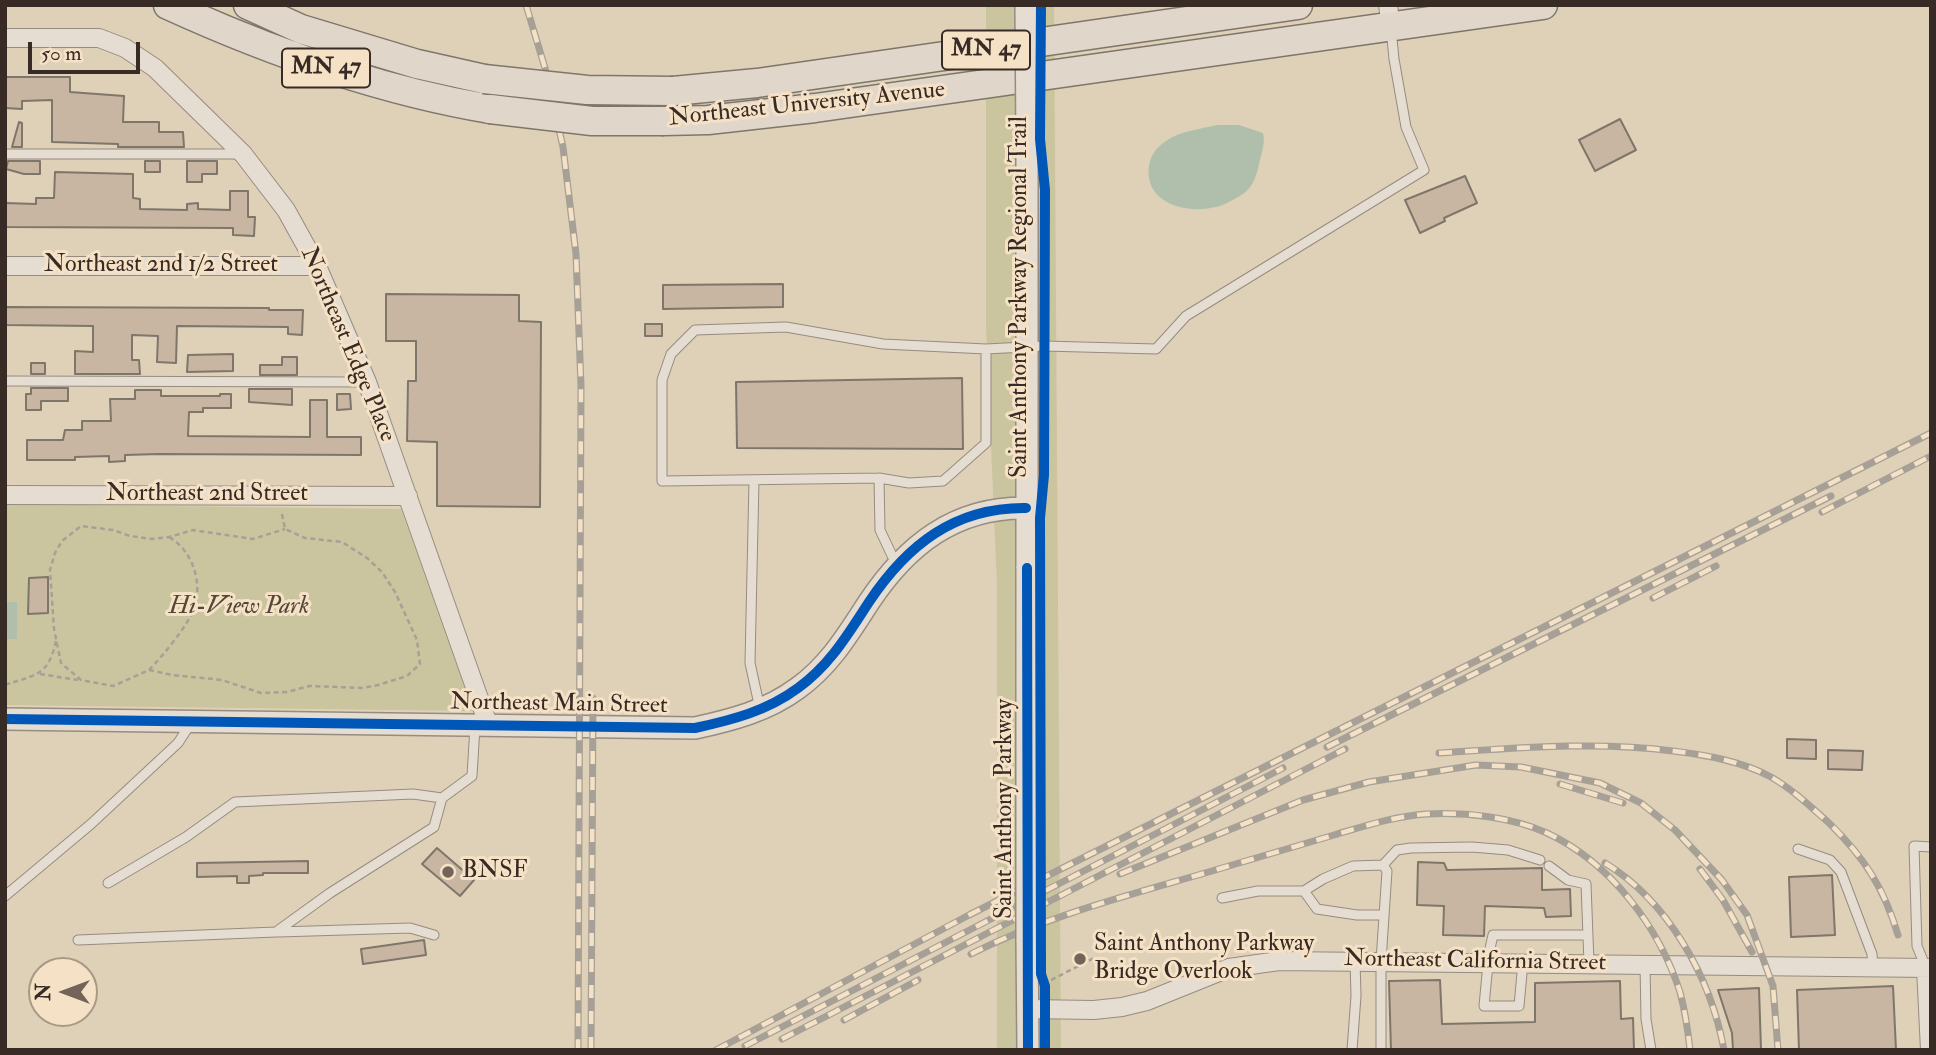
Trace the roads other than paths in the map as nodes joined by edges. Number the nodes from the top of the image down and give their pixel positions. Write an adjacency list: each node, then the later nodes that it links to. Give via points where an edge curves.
1 (168, 5): 6 (main road, Northeast University Avenue / MN 47, bridge, via 217,28 356,78 490,109 592,121 708,120 803,109)
2 (248, 5): 4 (main road, Northeast University Avenue / MN 47, bridge, via 301,29 484,79 587,90 673,92)
3 (1026, 5): 13 (street, Saint Anthony Parkway, bridge)
4 (1298, 5)
5 (1544, 5): 6 (main road, Northeast University Avenue / MN 47)
6 (1390, 16): 13 (lane, via 1406,127 1424,170 1186,316 1156,349)
7 (5, 38): 8 (street, Northeast Edge Place, via 99,38 125,48 155,68)
8 (243, 153): 9 (lane); 11 (street, Northeast Edge Place, via 286,210)
9 (5, 154)
10 (5, 266): 11 (street, Northeast 2nd 1/2 Street)
11 (317, 266): 15 (street, Northeast Edge Place)
12 (986, 349): 13 (lane); 16 (lane, via 986,443 943,481 909,483); 17 (lane, via 883,344 786,327 695,330 671,354 662,380 662,481)
13 (1026, 349): 20 (street, Saint Anthony Parkway)
14 (5, 381): 15 (lane)
15 (367, 382): 19 (street, Northeast Edge Place)
16 (879, 478): 17 (lane); 21 (lane, via 880,530)
17 (754, 480): 22 (lane, via 750,663)
18 (5, 495): 19 (street, Northeast 2nd Street)
19 (408, 496): 25 (street, Northeast Edge Place)
20 (1026, 508): 21 (street, Northeast Main Street, via 969,516 928,536); 49 (street, Saint Anthony Parkway, bridge, via 1027,940)
21 (897, 566): 22 (street, Northeast Main Street, via 838,651 799,688)
22 (761, 711): 25 (street, Northeast Main Street, via 695,728)
23 (5, 719): 24 (street, Northeast Main Street)
24 (192, 720): 25 (street, Northeast Main Street); 34 (lane, via 178,743)
25 (481, 724): 26 (lane, via 472,776)
26 (442, 798): 32 (lane, via 413,794 235,802); 37 (lane, via 434,827)
27 (1931, 846): 48 (lane, via 1914,846 1917,946)
28 (1798, 849): 47 (lane, via 1830,860 1841,872 1868,942)
29 (1540, 860): 30 (lane, via 1508,850 1411,848 1397,850)
30 (1383, 865): 33 (lane, via 1353,866); 36 (lane, via 1387,871)
31 (1549, 866): 38 (lane, via 1568,880 1586,884)
32 (108, 883)
33 (1304, 891): 35 (lane, via 1258,891); 36 (lane, via 1317,909)
34 (5, 896)
35 (1222, 898)
36 (1384, 915): 42 (lane)
37 (276, 932): 39 (lane, via 410,928); 40 (lane)
38 (1588, 934): 43 (lane, via 1493,935); 45 (lane)
39 (434, 935)
40 (78, 940)
41 (1355, 961): 42 (street, Northeast California Street); 49 (street, Northeast California Street, via 1254,963 1229,968 1147,1001 1094,1010); 51 (lane)
42 (1381, 961): 43 (street, Northeast California Street); 52 (lane)
43 (1488, 962): 44 (street, Northeast California Street); 44 (lane, via 1485,1006 1520,1006)
44 (1523, 962): 45 (street, Northeast California Street)
45 (1589, 963): 46 (street, Northeast California Street)
46 (1645, 964): 47 (street, Northeast California Street); 53 (lane)
47 (1872, 967): 48 (street, Northeast California Street)
48 (1928, 968): 54 (street)
49 (1036, 1010): 50 (street, Saint Anthony Parkway)
50 (1028, 1050)
51 (1352, 1050)
52 (1381, 1050)
53 (1651, 1050)
54 (1930, 1050)

